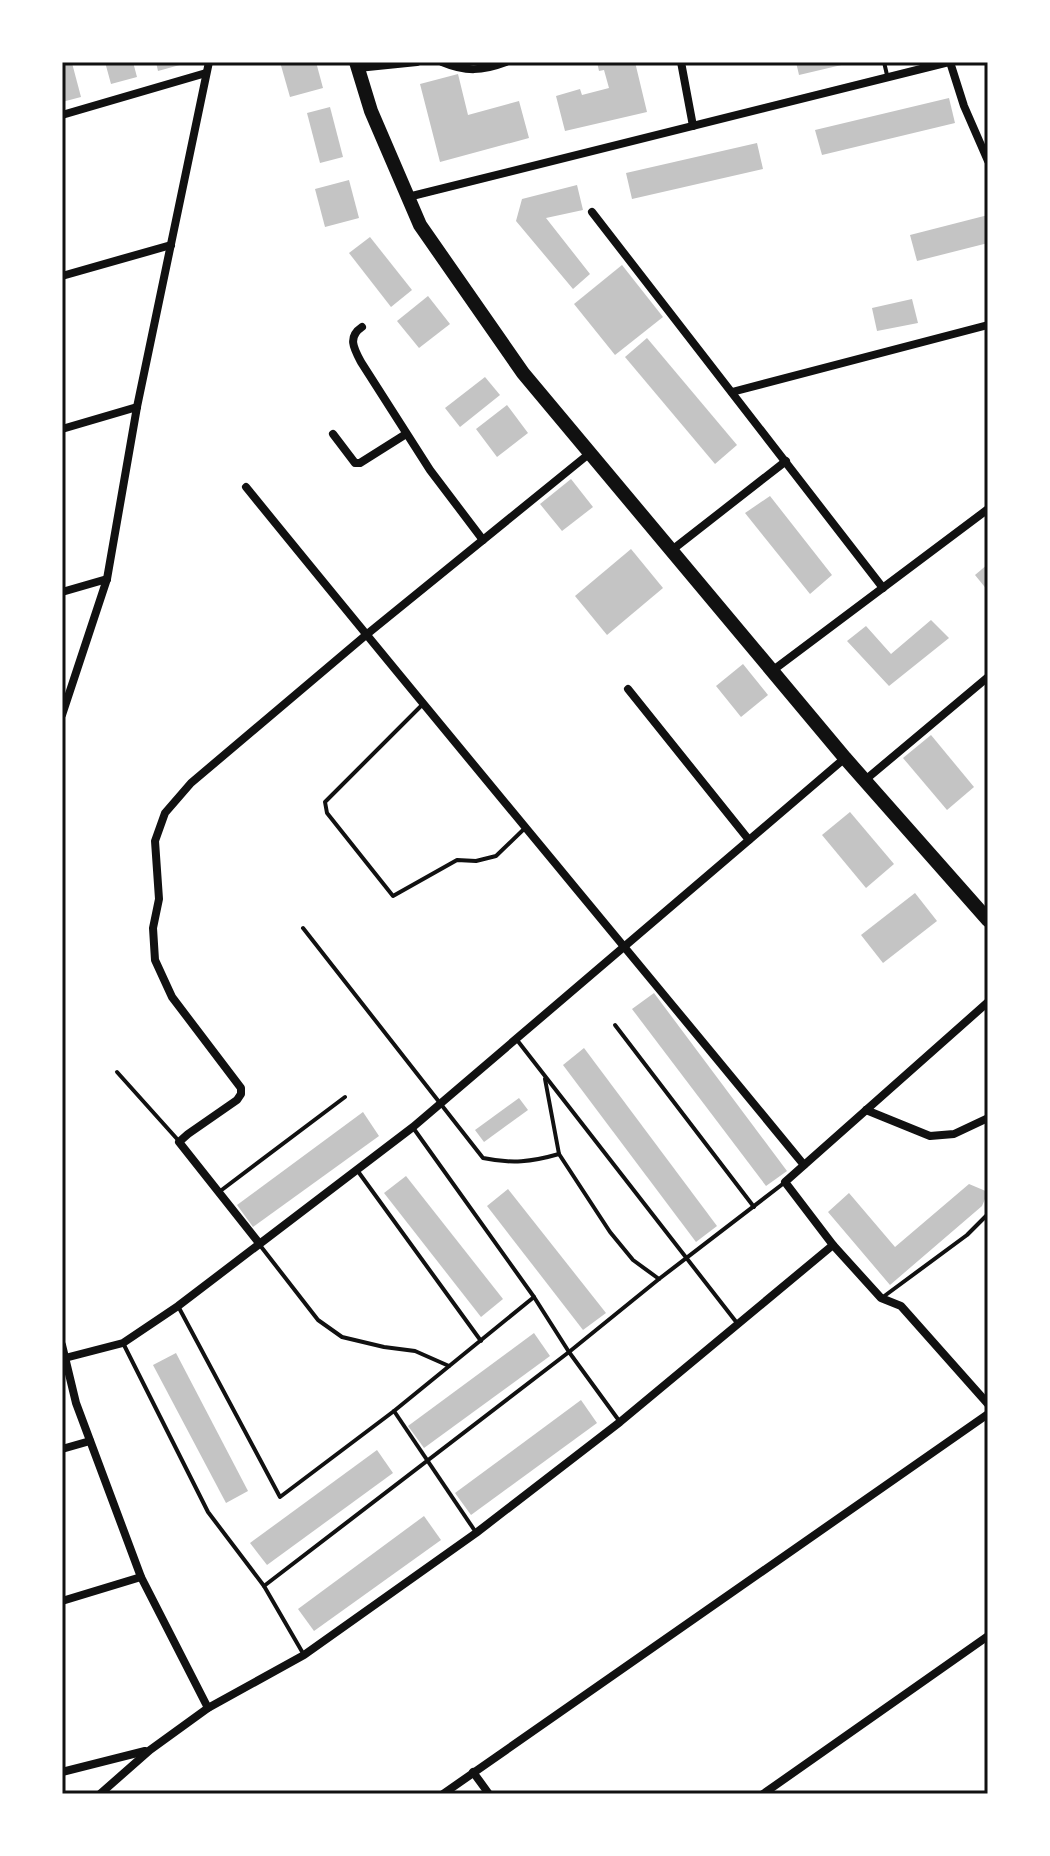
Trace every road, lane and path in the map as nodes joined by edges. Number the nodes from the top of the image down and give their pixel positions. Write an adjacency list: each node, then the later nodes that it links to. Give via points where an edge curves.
1 (209, 62): 9 (street)
2 (417, 62): 8 (street)
3 (442, 62): 4 (street, via 458,69 488,69)
4 (506, 62)
5 (681, 62): 12 (street)
6 (884, 62): 10 (lane)
7 (950, 62): 10 (street); 13 (street)
8 (357, 65): 14 (main road)
9 (206, 73): 11 (street); 16 (street)
10 (887, 77): 12 (street)
11 (62, 115)
12 (693, 126): 14 (street)
13 (988, 161)
14 (408, 197): 25 (main road, via 420,225 523,373)
15 (592, 212): 20 (street)
16 (171, 245): 17 (street); 21 (street)
17 (62, 276)
18 (988, 325): 20 (street)
19 (362, 327): 24 (street, via 353,346)
20 (732, 392): 26 (street)
21 (137, 407): 22 (street); 31 (street)
22 (62, 429)
23 (333, 434): 24 (street, via 360,463)
24 (406, 434): 29 (street)
25 (591, 452): 29 (street); 30 (main road)
26 (786, 461): 30 (street); 32 (street)
27 (246, 487): 34 (street)
28 (988, 509): 32 (street)
29 (483, 540): 34 (street)
30 (672, 550): 35 (main road)
31 (107, 579): 33 (street); 39 (street)
32 (883, 588): 35 (street)
33 (62, 592)
34 (366, 635): 38 (street); 57 (street, via 191,783 165,813 155,841 155,960 172,997 241,1088 237,1100)
35 (772, 671): 40 (main road)
36 (988, 677): 41 (street)
37 (628, 689): 43 (street)
38 (423, 705): 42 (street); 42 (lane, via 325,802 327,813 393,896 457,860 496,856)
39 (62, 715)
40 (845, 758): 41 (main road); 43 (street)
41 (864, 781): 44 (main road)
42 (526, 828): 46 (street)
43 (749, 840): 46 (street)
44 (988, 920)
45 (303, 928): 53 (lane)
46 (625, 946): 49 (street); 59 (street)
47 (988, 1002): 54 (street)
48 (615, 1025): 63 (lane)
49 (515, 1038): 51 (lane); 53 (street)
50 (117, 1072): 57 (lane)
51 (545, 1076): 58 (lane); 67 (lane)
52 (345, 1097): 62 (lane)
53 (440, 1103): 56 (street); 58 (lane, via 483,1158 534,1161)
54 (866, 1110): 55 (street, via 930,1136 954,1134); 59 (street)
55 (988, 1118)
56 (413, 1127): 60 (street); 69 (lane)
57 (179, 1142): 62 (street)
58 (559, 1154): 68 (lane, via 610,1232 633,1260)
59 (804, 1165): 61 (street)
60 (357, 1170): 65 (street); 73 (lane)
61 (785, 1182): 63 (lane); 66 (street)
62 (218, 1192): 65 (street)
63 (754, 1207): 67 (lane)
64 (988, 1214): 70 (lane)
65 (259, 1243): 71 (street); 78 (lane, via 318,1320 342,1337 415,1351)
66 (833, 1245): 70 (street); 72 (street)
67 (687, 1258): 68 (lane); 72 (lane)
68 (659, 1279): 76 (lane)
69 (534, 1297): 73 (lane); 76 (lane)
70 (881, 1298): 79 (street, via 901,1306)
71 (178, 1306): 74 (street); 80 (lane, via 280,1497)
72 (737, 1323): 82 (street)
73 (481, 1341): 78 (lane)
74 (123, 1343): 77 (street); 88 (lane, via 208,1512)
75 (62, 1345): 77 (street)
76 (569, 1352): 82 (lane); 85 (lane)
77 (65, 1358): 83 (street)
78 (449, 1366): 80 (lane)
79 (988, 1404)
80 (394, 1411): 85 (lane)
81 (988, 1414): 95 (street)
82 (620, 1422): 86 (street)
83 (90, 1441): 84 (street); 87 (street)
84 (62, 1449)
85 (428, 1460): 86 (lane); 88 (lane)
86 (476, 1533): 91 (street)
87 (141, 1577): 89 (street); 92 (street)
88 (264, 1586): 91 (lane)
89 (62, 1601)
90 (988, 1636): 99 (street)
91 (304, 1655): 92 (street)
92 (208, 1708): 93 (street)
93 (150, 1750): 94 (street); 96 (street)
94 (62, 1772)
95 (473, 1772): 97 (street); 98 (street)
96 (100, 1794)
97 (443, 1794)
98 (489, 1794)
99 (763, 1794)

